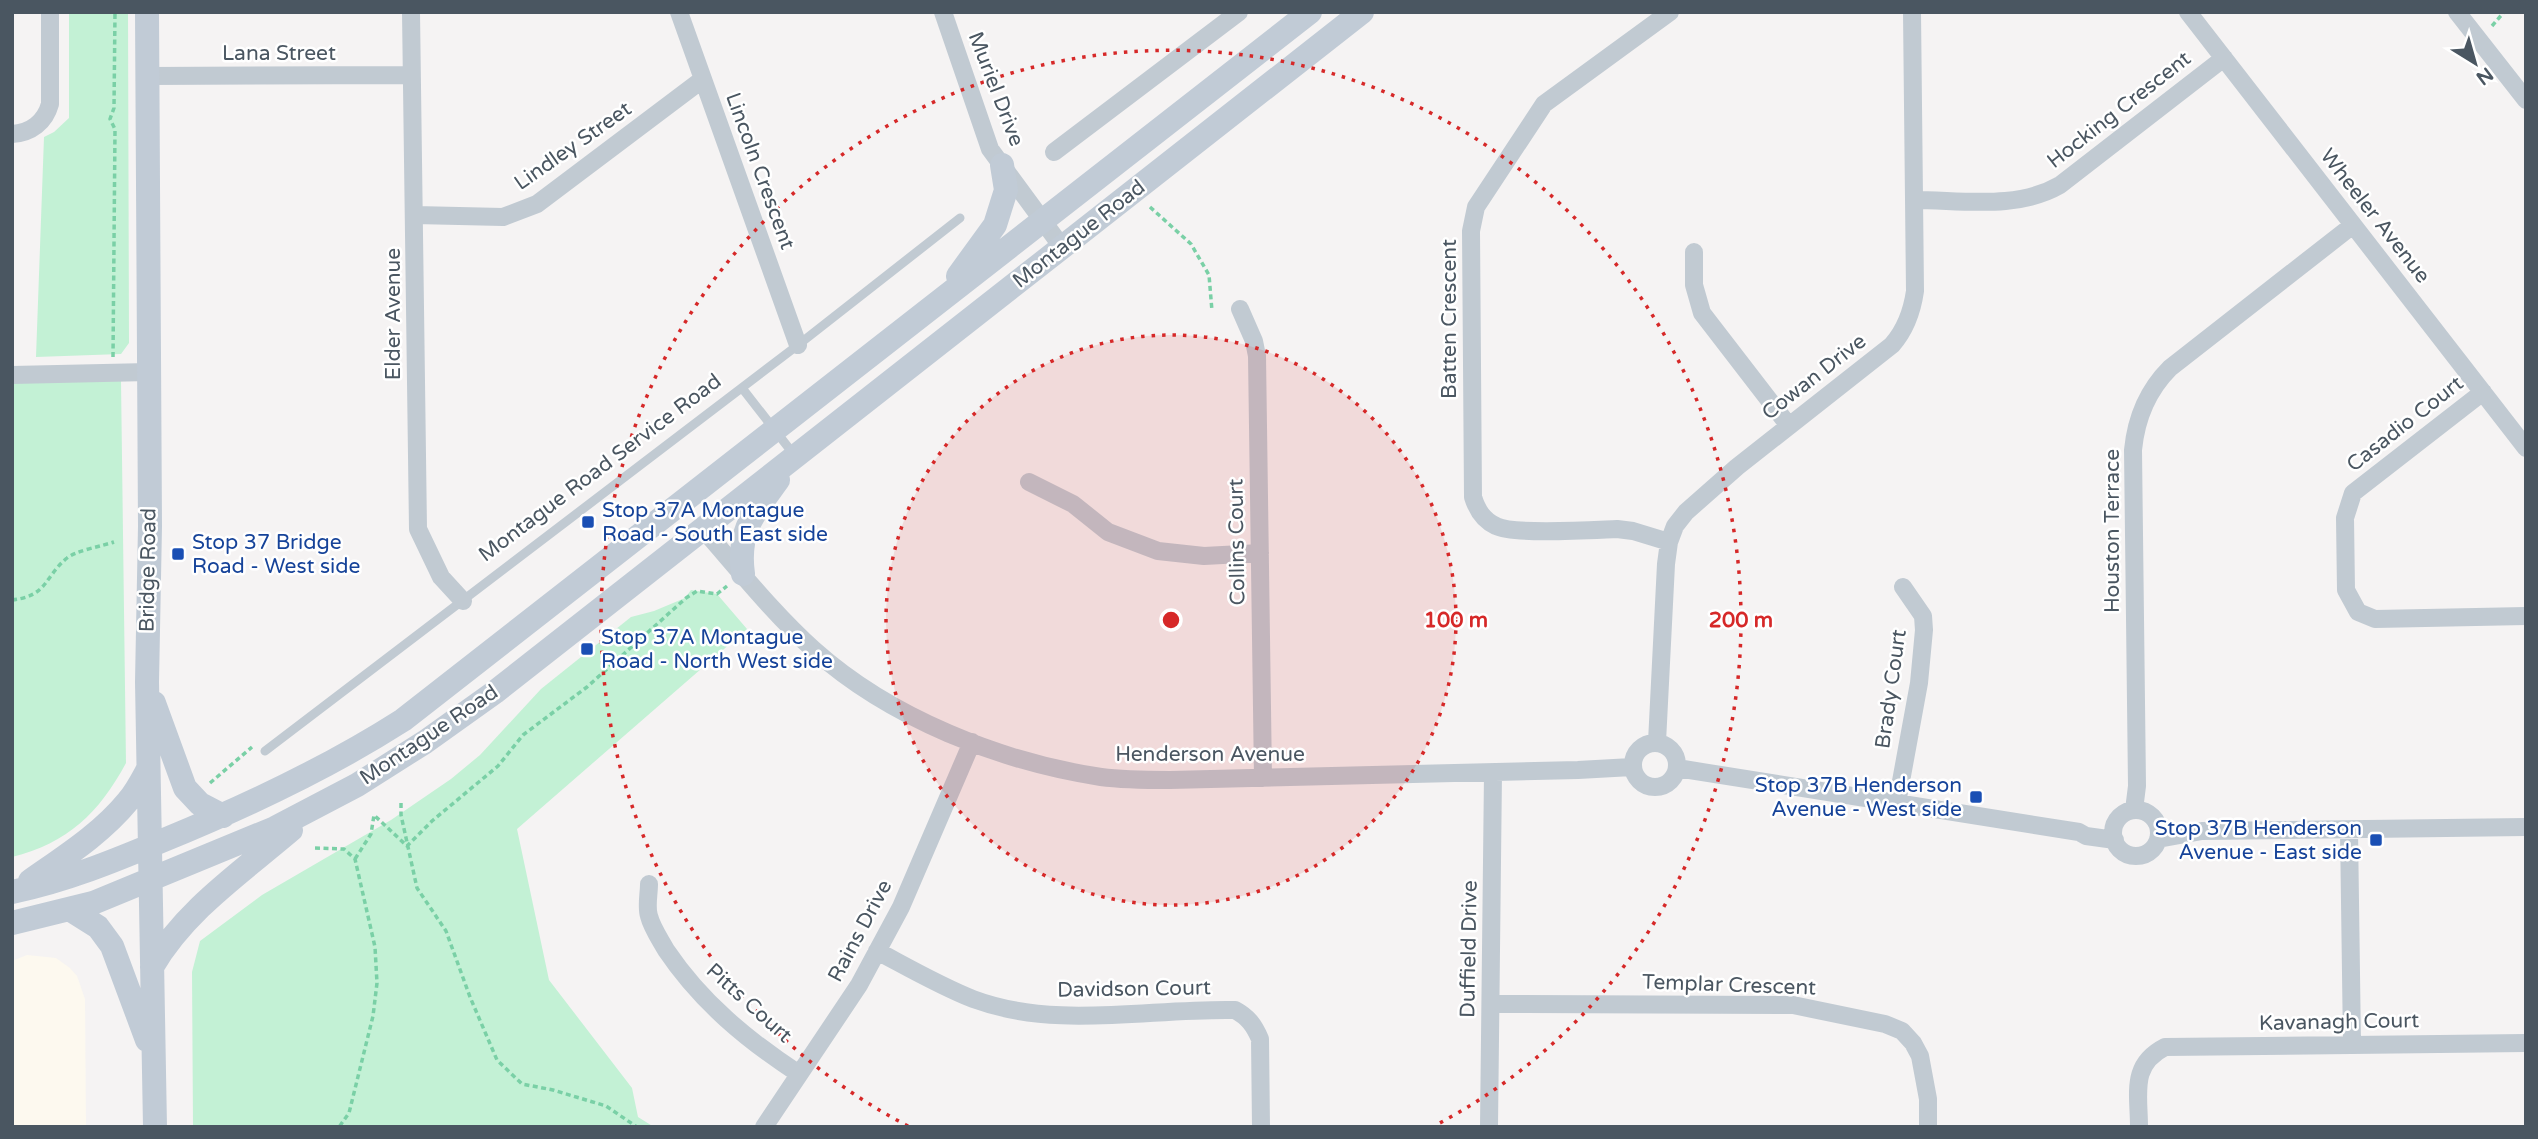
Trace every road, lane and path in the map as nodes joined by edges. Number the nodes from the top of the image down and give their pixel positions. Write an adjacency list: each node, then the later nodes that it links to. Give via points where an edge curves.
1 (50, 12): 21 (street, via 47,115 34,127)
2 (115, 12): 37 (path, via 110,119 115,129)
3 (147, 12): 18 (main road, Bridge Road)
4 (411, 12): 17 (street, Elder Avenue)
5 (679, 12): 19 (street, Lincoln Crescent)
6 (943, 12): 23 (street, Muriel Drive, via 990,149)
7 (1239, 12): 22 (street)
8 (1310, 12): 28 (main road, Montague Road)
9 (1670, 12): 49 (street, Batten Crescent, via 1544,104 1476,207 1471,231 1473,497 1477,509 1485,520 1506,530 1617,529)
10 (1912, 12): 24 (street, Cowan Drive)
11 (2188, 12): 16 (street, Wheeler Avenue)
12 (2457, 12): 20 (street)
13 (2504, 12): 15 (path)
14 (1345, 17): 30 (main road, Montague Road)
15 (2486, 33)
16 (2224, 58): 24 (street, Hocking Crescent, via 2044,195 2017,201); 29 (street, Wheeler Avenue)
17 (411, 75): 18 (street, Lana Street); 26 (street, Elder Avenue)
18 (148, 76): 36 (main road, Bridge Road)
19 (703, 79): 26 (street, Lindley Street, via 537,204 503,217); 35 (street, Lincoln Crescent)
20 (2526, 100)
21 (12, 134)
22 (1055, 152)
23 (1002, 165): 28 (street, Muriel Drive); 32 (main road, via 1006,190 995,225)
24 (1914, 200): 41 (street, Cowan Drive, via 1915,291 1901,335)
25 (1147, 204): 34 (path, via 1191,244 1209,275)
26 (415, 215): 54 (street, Elder Avenue, via 418,529 442,577)
27 (960, 218): 35 (lane, Montague Road Service Road)
28 (1042, 220): 30 (street, Muriel Drive); 32 (main road, Montague Road)
29 (2353, 225): 40 (street, Wheeler Avenue); 70 (street, Houston Terrace, via 2170,368 2137,421 2133,450)
30 (1062, 247): 44 (main road, Montague Road)
31 (1694, 252): 41 (street, via 1694,285 1702,313)
32 (939, 302): 42 (main road, Montague Road)
33 (1240, 309): 50 (street, Collins Court, via 1257,356)
34 (1212, 311)
35 (798, 345): 39 (lane, Montague Road Service Road)
36 (149, 372): 37 (street); 56 (main road, Bridge Road)
37 (113, 373): 38 (street)
38 (12, 375)
39 (742, 388): 42 (lane); 54 (lane, Montague Road Service Road)
40 (2483, 392): 43 (street, Wheeler Avenue); 55 (street, Casadio Court, via 2353,493 2345,518 2346,590 2358,612 2375,619)
41 (1788, 426): 49 (street, Cowan Drive, via 1692,505)
42 (774, 431): 44 (lane); 46 (main road, Montague Road)
43 (2526, 448)
44 (795, 457): 47 (main road, Montague Road); 51 (main road, via 748,521 740,556)
45 (1029, 482): 50 (street, via 1073,505 1108,532 1158,551 1204,556)
46 (680, 505): 47 (main road); 71 (main road, Montague Road, via 403,720 352,753)
47 (702, 529): 51 (street, Henderson Avenue); 67 (main road, Montague Road, via 495,692 425,742)
48 (114, 542): 53 (path, via 68,557 42,590)
49 (1669, 542): 59 (street, Cowan Drive)
50 (1260, 552): 65 (street, Collins Court)
51 (743, 574): 58 (street, Henderson Avenue, via 792,629 847,676 881,698); 76 (path, via 717,594 697,591 686,598 587,687 523,735 498,765)
52 (1903, 587): 69 (street, Brady Court, via 1923,616 1924,630)
53 (12, 600)
54 (463, 601): 60 (lane, Montague Road Service Road)
55 (2526, 616)
56 (147, 682): 63 (main road, Bridge Road); 71 (main road, via 185,788 200,804)
57 (259, 741): 66 (path)
58 (972, 742): 65 (street, Henderson Avenue, via 1030,762 1103,777); 85 (street, Rains Drive, via 901,907)
59 (1657, 742): 61 (street, via 1636,753); 62 (street, via 1673,751)
60 (265, 751)
61 (1632, 767): 62 (street, via 1637,779 1652,787 1669,783); 64 (street, Henderson Avenue)
62 (1677, 768): 69 (street)
63 (148, 769): 77 (main road, Bridge Road); 82 (main road, via 105,824)
64 (1493, 773): 65 (street, Henderson Avenue); 87 (street, Duffield Drive)
65 (1263, 778)
66 (205, 787)
67 (327, 801): 80 (main road, Montague Road); 86 (main road, via 190,916)
68 (401, 803): 76 (path)
69 (1897, 803): 75 (street, via 2079,832)
70 (2134, 810): 74 (street, via 2148,812); 75 (street, via 2122,814)
71 (223, 816): 77 (main road, Montague Road)
72 (2526, 827): 73 (street)
73 (2349, 830): 74 (street); 89 (street)
74 (2157, 831): 75 (street, via 2150,851 2133,856 2124,853)
75 (2115, 832)
76 (407, 845): 79 (path, via 374,815 371,834); 94 (path, via 417,888 446,931 497,1060 522,1084 606,1106)
77 (150, 846): 80 (main road, Bridge Road); 82 (main road, Montague Road, via 91,870)
78 (316, 848): 79 (path, via 344,849)
79 (355, 859): 93 (path, via 375,947 377,983 349,1113)
80 (150, 880): 83 (main road, Montague Road); 86 (main road, Bridge Road)
81 (649, 884): 91 (street, Pitts Court, via 648,915 679,969 743,1034)
82 (14, 892)
83 (71, 910): 84 (main road, Montague Road); 90 (main road, via 98,927 112,946)
84 (12, 923)
85 (877, 951): 91 (street, Rains Drive); 96 (street, Davidson Court, via 975,1000 1011,1009 1074,1016 1235,1010 1254,1026 1260,1039)
86 (152, 967): 90 (main road, Bridge Road)
87 (1491, 1004): 97 (street, Duffield Drive); 98 (street, Templar Crescent, via 1793,1005 1885,1024 1902,1031 1920,1056)
88 (2526, 1043): 89 (street, Kavanagh Court)
89 (2352, 1044): 99 (street, Kavanagh Court, via 2165,1047 2154,1053 2138,1079)
90 (154, 1060): 92 (main road, Bridge Road)
91 (799, 1074): 95 (street, Rains Drive)
92 (155, 1127)
93 (339, 1127)
94 (637, 1127)
95 (764, 1127)
96 (1261, 1127)
97 (1489, 1127)
98 (1928, 1127)
99 (2139, 1127)

